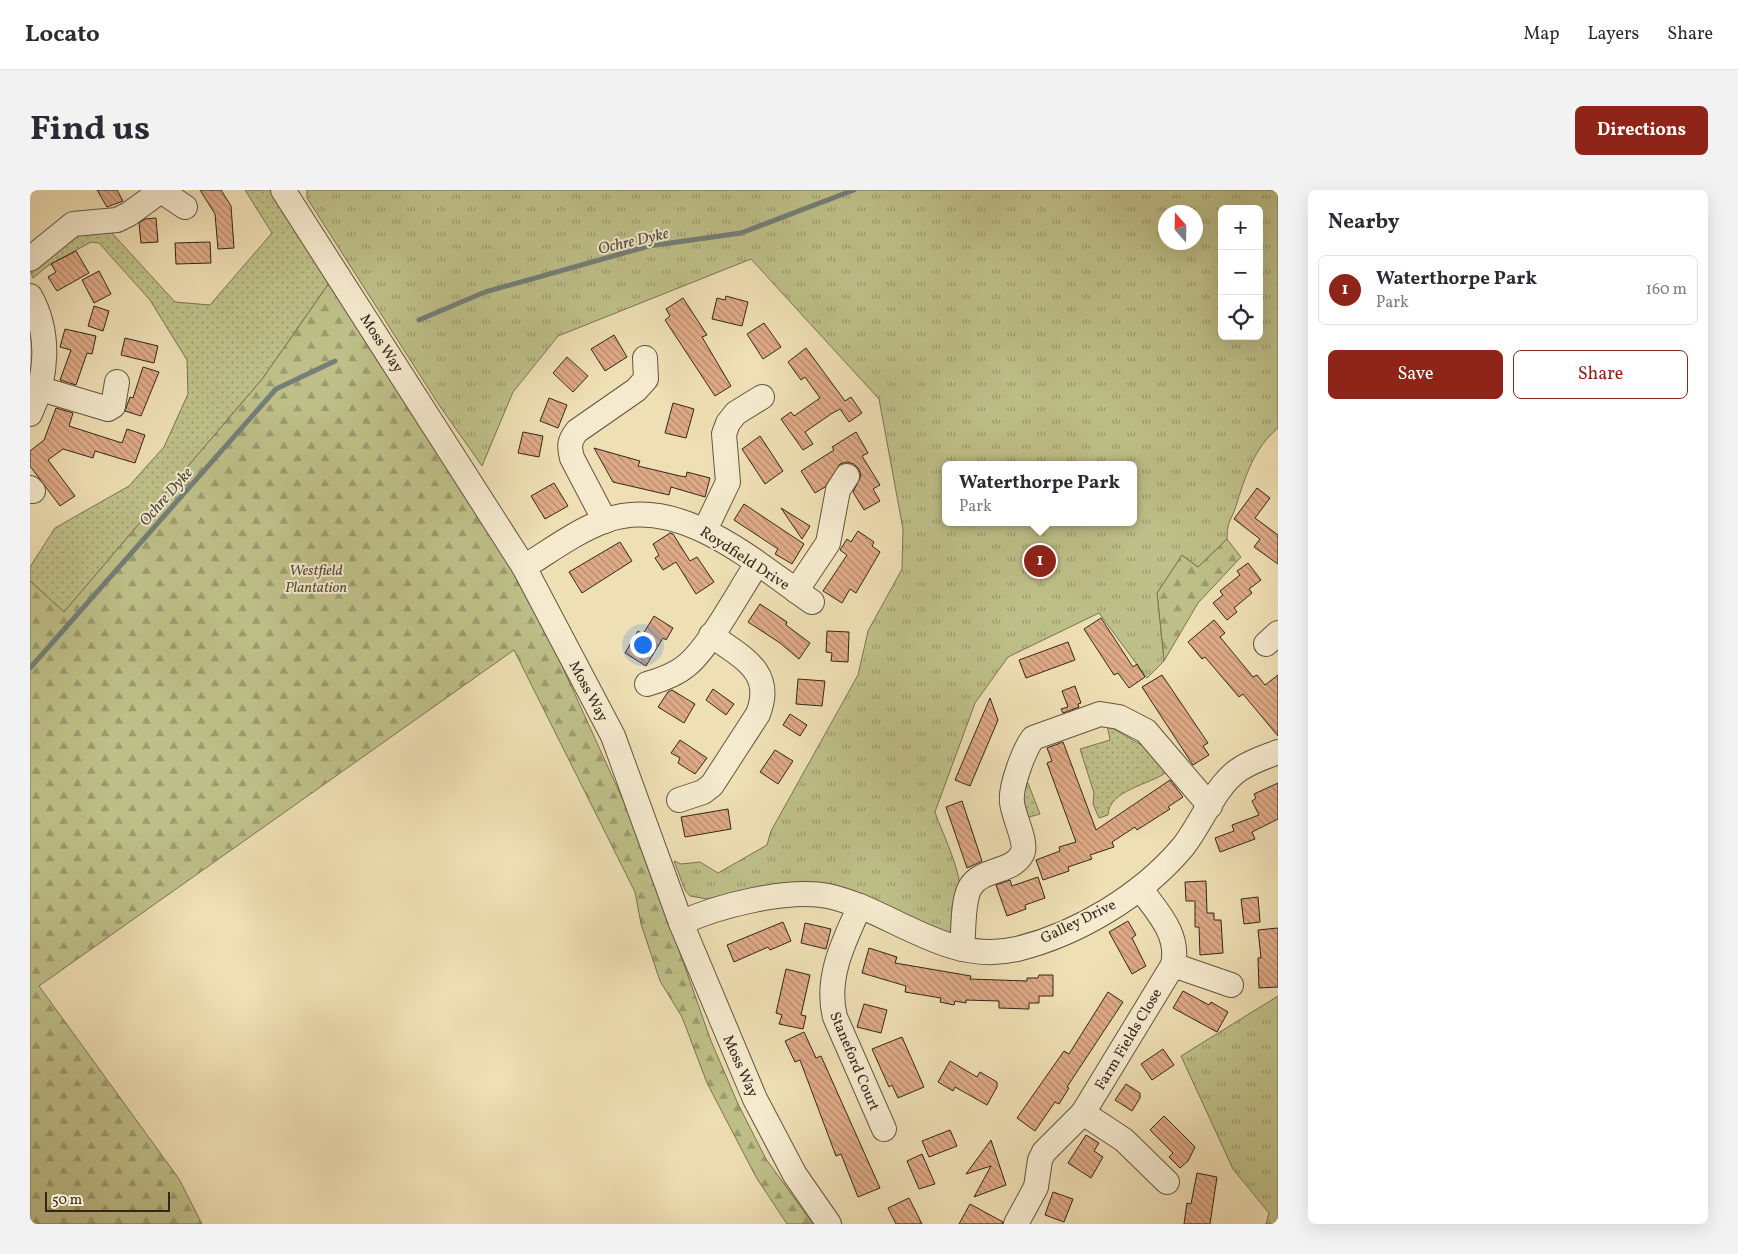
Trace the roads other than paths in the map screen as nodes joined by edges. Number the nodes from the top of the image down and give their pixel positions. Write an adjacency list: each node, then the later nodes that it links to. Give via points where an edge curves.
1 (164, 190): 3 (street); 4 (street, via 117,220 73,224)
2 (283, 190): 15 (street, Moss Way)
3 (185, 207)
4 (30, 259)
5 (30, 296): 8 (street, via 44,342 45,364)
6 (645, 358): 12 (street, via 646,379 636,390 590,421 571,439 572,458)
7 (117, 382): 8 (street, via 112,406 108,409)
8 (40, 390): 10 (street)
9 (762, 397): 13 (street, via 736,413 728,423 724,434 728,482)
10 (30, 414)
11 (847, 476): 14 (street, Roydfield Drive, via 838,490 828,544 804,596)
12 (605, 521): 13 (street, Roydfield Drive, via 637,516 671,517); 15 (street, Roydfield Drive, via 570,538)
13 (705, 530): 14 (street, Roydfield Drive)
14 (757, 564): 16 (street)
15 (524, 567): 23 (street, Moss Way, via 613,736)
16 (711, 635): 17 (street, via 686,666); 19 (street, via 757,670 762,703 712,785 703,792)
17 (647, 684)
18 (1278, 752): 20 (street, Galley Drive, via 1238,770)
19 (679, 800)
20 (1210, 806): 21 (street, Galley Drive, via 1182,847); 24 (street, via 1146,731 1119,717 1100,714 1033,738 1011,800 1024,845 1022,853 1015,862 979,877 970,886)
21 (1140, 888): 24 (street, Galley Drive, via 1087,920 1034,943 990,952); 25 (street, Farm Fields Close, via 1174,939)
22 (860, 906): 23 (street, Galley Drive, via 827,896 795,894 756,900); 24 (street, Galley Drive, via 909,930); 28 (street, Staneford Court, via 834,974 832,1005)
23 (681, 924): 30 (street, Moss Way, via 755,1099 795,1175)
24 (962, 949)
25 (1173, 965): 26 (street); 27 (street, Farm Fields Close)
26 (1231, 985)
27 (1083, 1113): 29 (street, via 1124,1140); 31 (street, Farm Fields Close, via 1044,1152 1036,1188)
28 (884, 1129)
29 (1167, 1182)
30 (829, 1224)
31 (1016, 1224)

